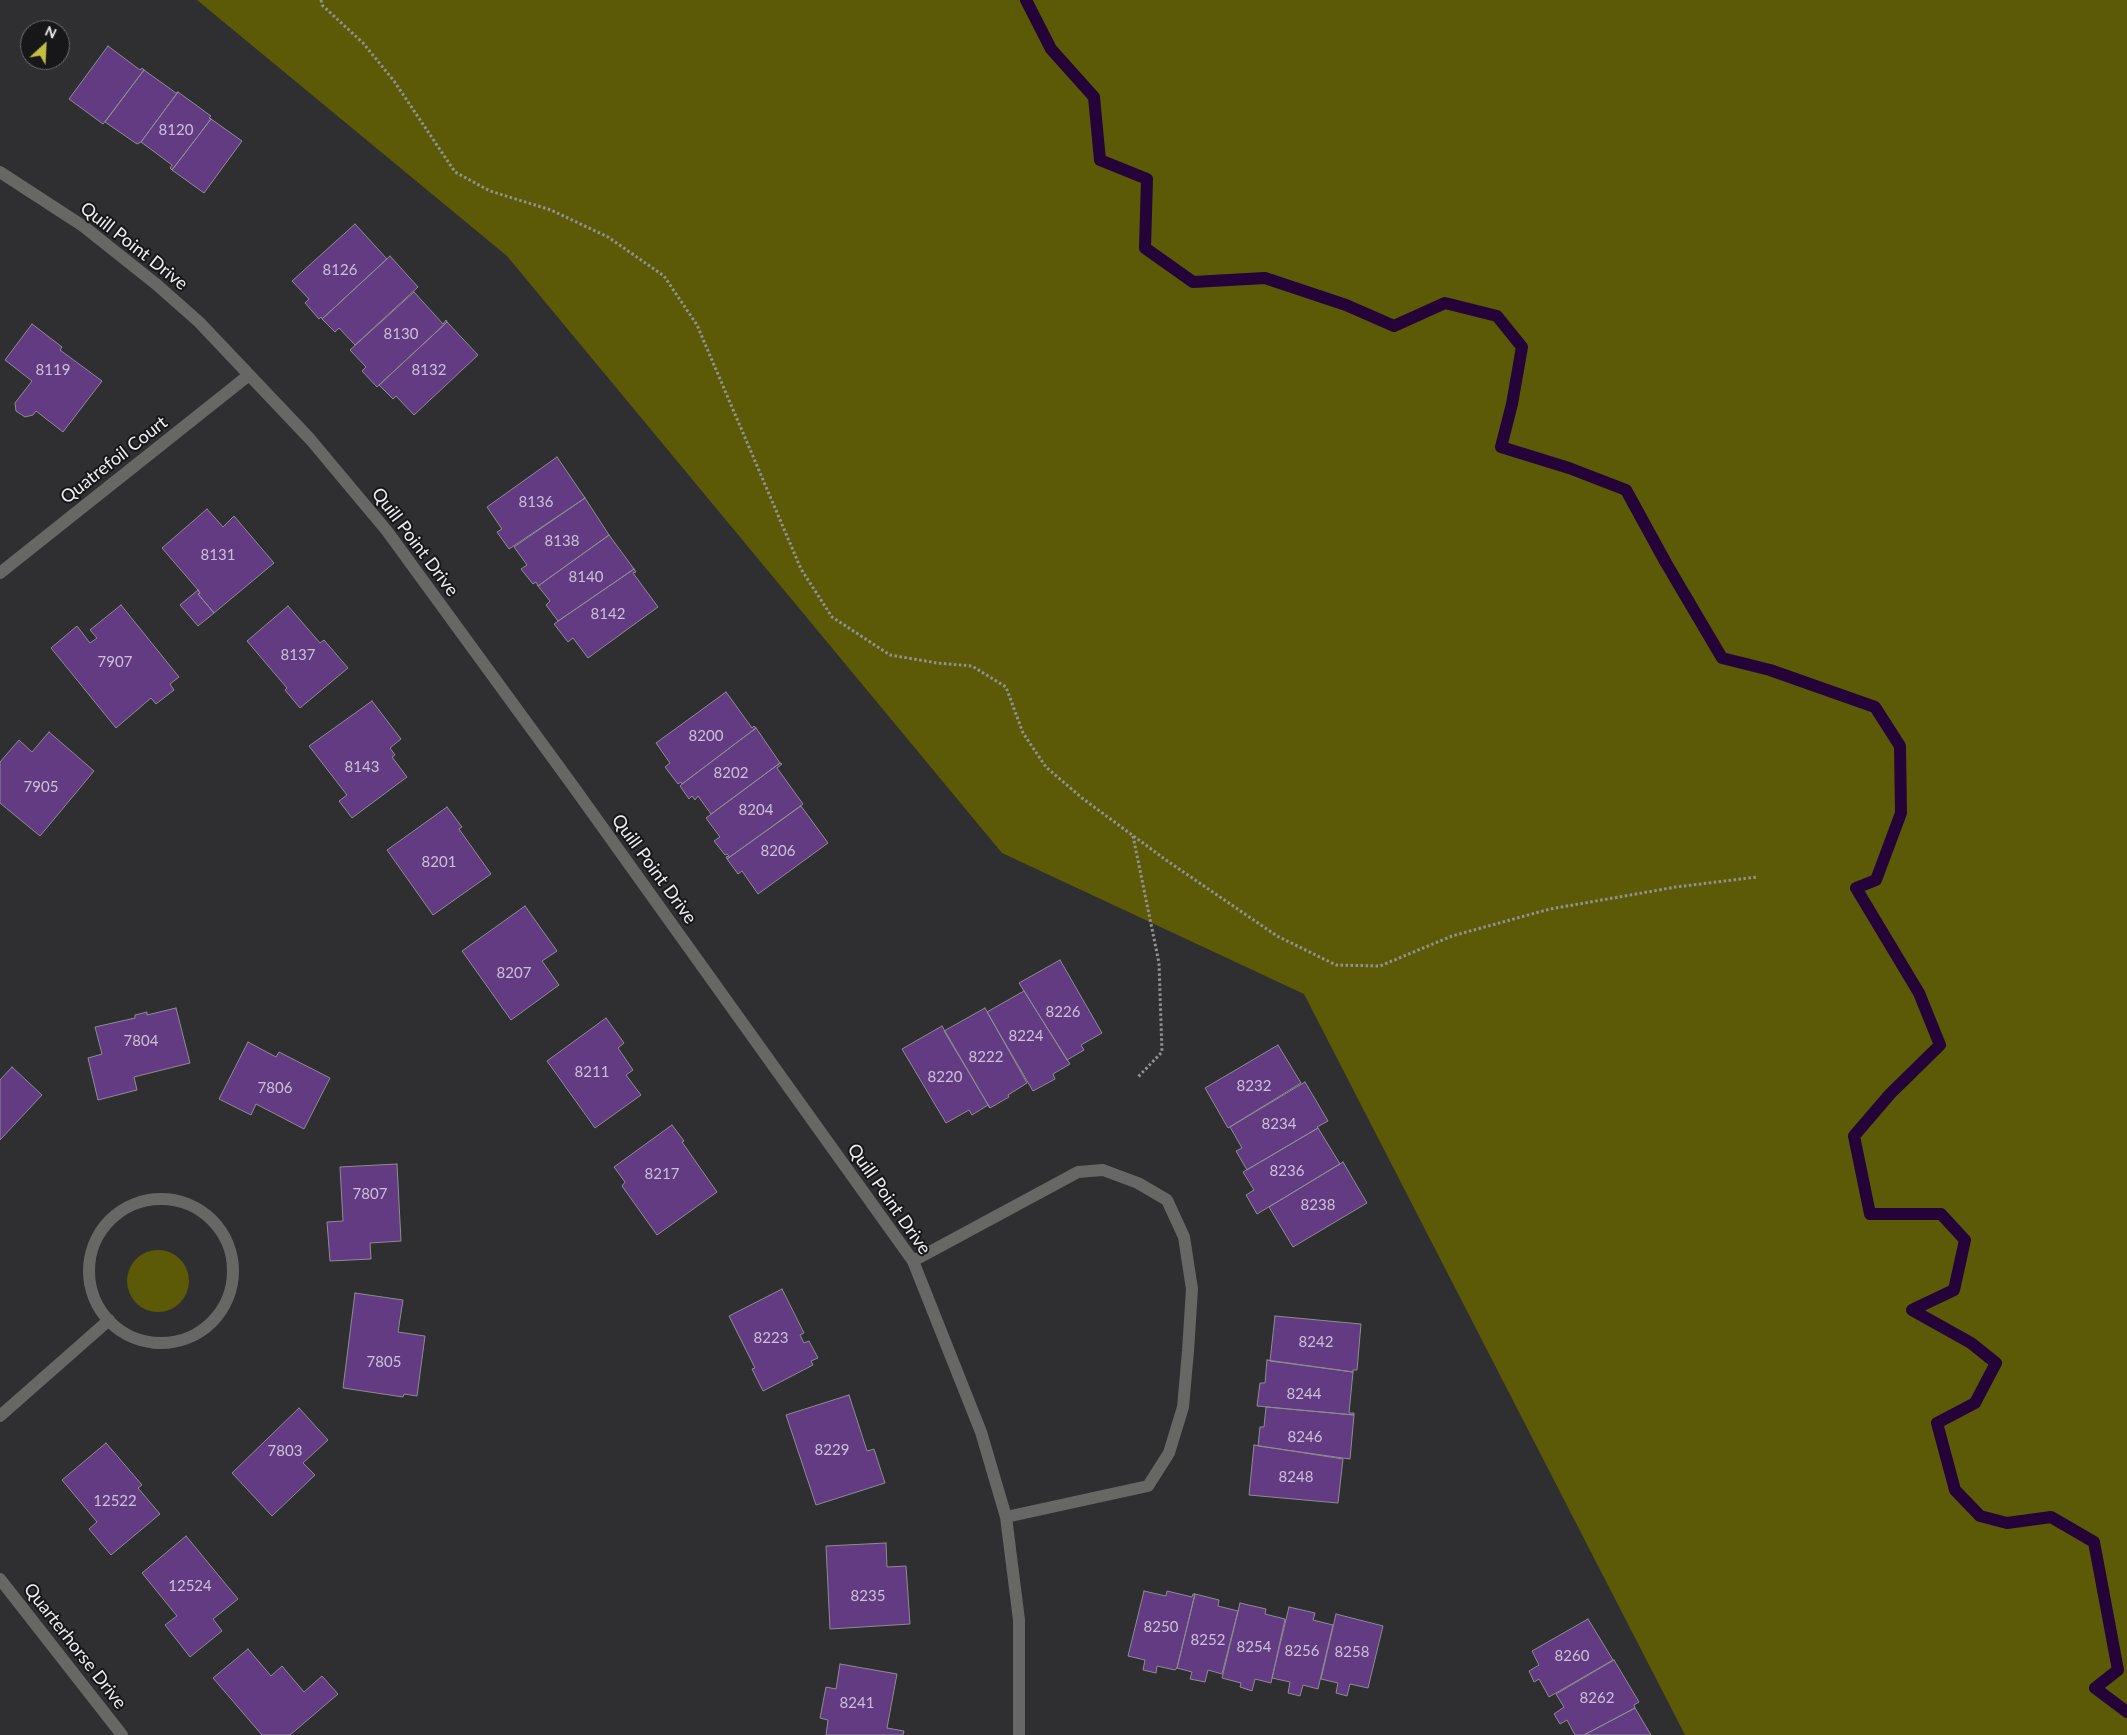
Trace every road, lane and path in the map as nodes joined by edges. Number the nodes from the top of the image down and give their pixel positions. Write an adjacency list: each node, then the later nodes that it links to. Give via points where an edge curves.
1 (321, 0): 5 (path, via 322,5 363,43 394,81 455,172 490,191 551,210 608,237 664,276 696,325 801,569 832,617 890,655 972,666 1006,688 1023,732 1046,767)
2 (0, 172): 3 (street, Quill Point Drive, via 83,226 156,284 199,322)
3 (249, 375): 4 (street, Quatrefoil Court); 8 (street, Quill Point Drive, via 310,439 387,531)
4 (0, 573)
5 (1133, 836): 6 (path, via 1277,936 1336,965 1380,966 1452,936 1550,909 1676,886); 7 (path, via 1159,963 1162,1052)
6 (1757, 877)
7 (1138, 1078)
8 (913, 1261): 11 (street, Quill Point Drive, via 981,1432); 11 (street, via 1078,1172 1104,1170 1138,1183 1167,1200 1184,1237 1192,1289 1189,1333 1183,1407 1169,1453 1148,1486)
9 (109, 1320): 9 (street, via 127,1335 148,1342 171,1343 192,1336 211,1324 225,1306 233,1284 233,1261 227,1240 214,1221 196,1207 175,1199 152,1199 130,1205 112,1218 98,1236 90,1258 90,1280 96,1302); 10 (street)
10 (0, 1416)
11 (1006, 1517): 14 (street, Quill Point Drive, via 1019,1620)
12 (0, 1579): 13 (street, Quarterhorse Drive)
13 (122, 1735)
14 (1019, 1735)

